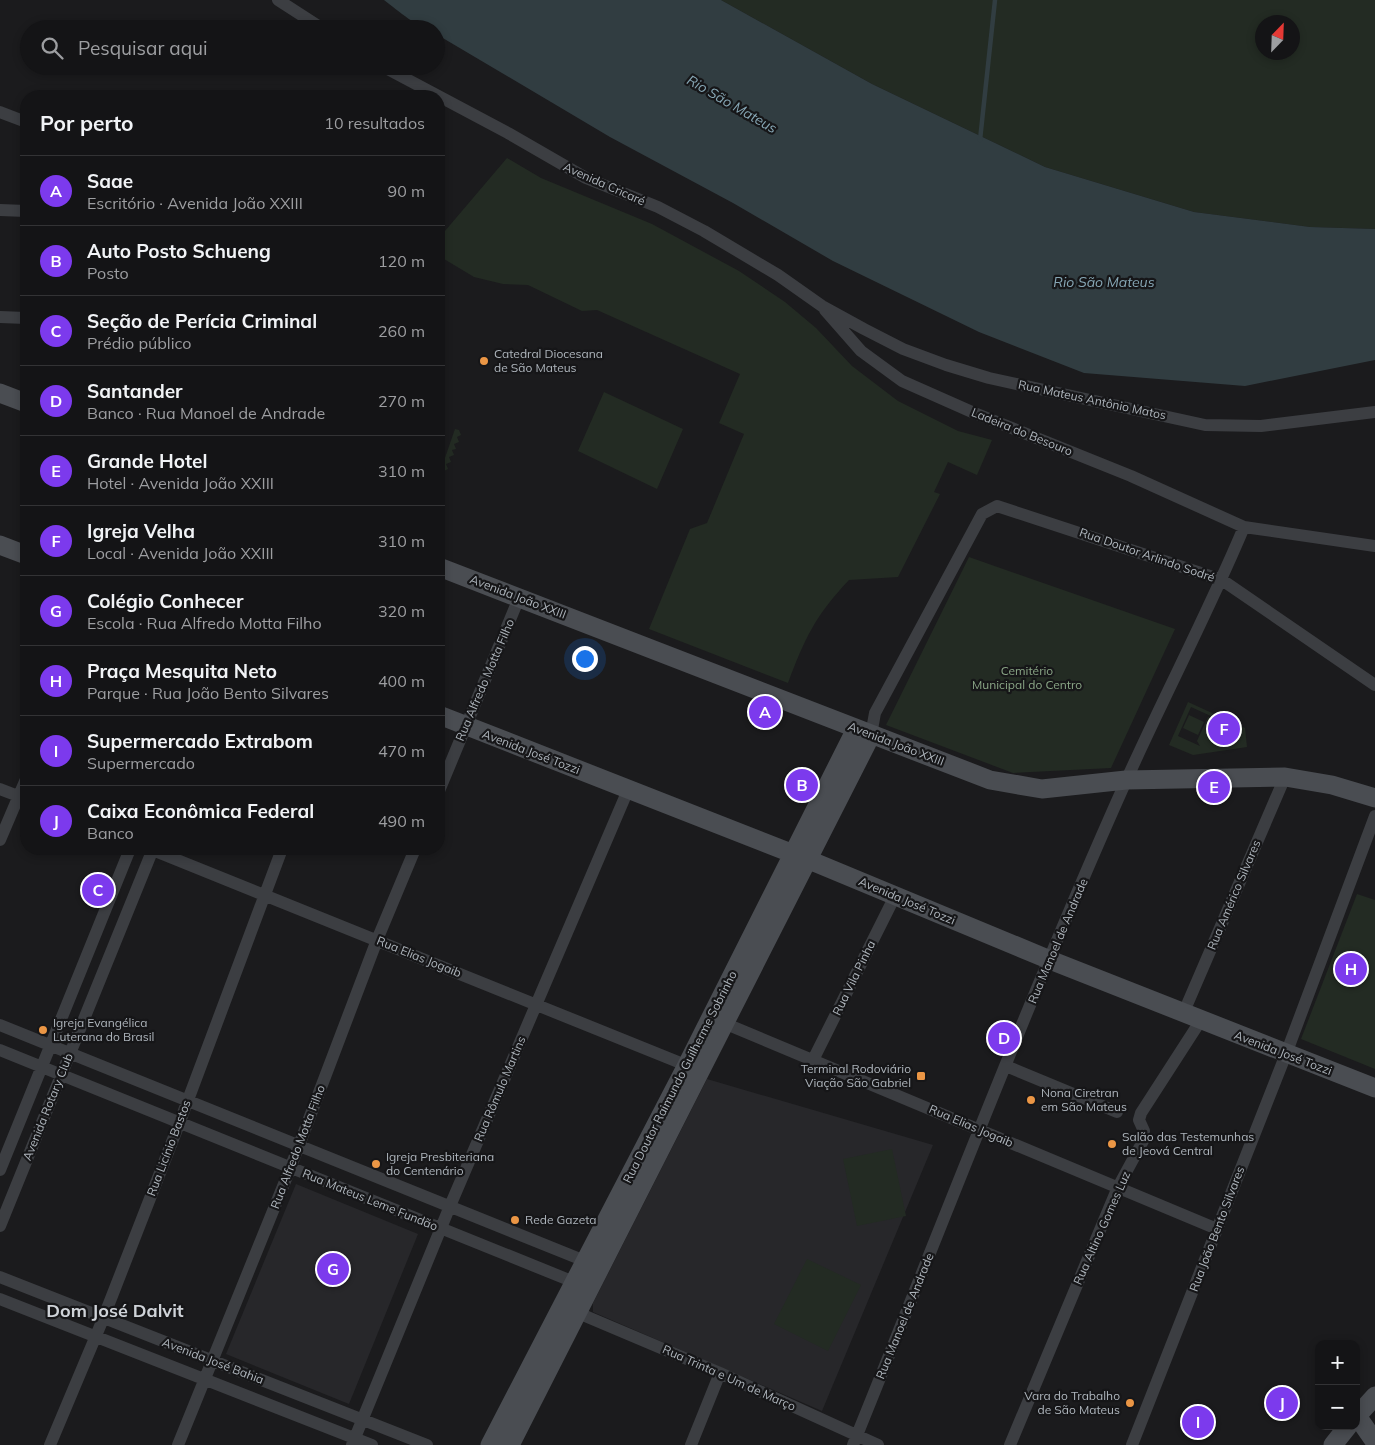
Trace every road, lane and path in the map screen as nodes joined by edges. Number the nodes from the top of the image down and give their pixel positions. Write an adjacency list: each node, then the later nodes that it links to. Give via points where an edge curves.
1 (278, 0): 2 (street)
2 (309, 20)
3 (399, 75): 4 (street, Avenida Cricaré)
4 (428, 90)
5 (445, 99): 10 (street, Avenida Cricaré, via 586,178 658,207 704,231 778,275)
6 (0, 112): 7 (street)
7 (20, 120)
8 (0, 210): 9 (street)
9 (20, 211)
10 (822, 306): 15 (street, Rua Mateus Antônio Matos, via 903,349 946,365 989,378 1206,426 1261,426); 17 (street, Ladeira do Besouro, via 861,351 902,381)
11 (0, 317): 12 (street)
12 (20, 318)
13 (0, 393): 14 (street)
14 (20, 401)
15 (1375, 412)
16 (982, 514): 22 (street, Rua Doutor Arlindo Sodré, via 997,506 1007,508); 27 (street, Rua Doutor Raimundo Guilherme Sobrinho)
17 (1244, 527): 19 (street, Ladeira do Besouro); 22 (street, Rua Manoel de Andrade)
18 (0, 545): 20 (street)
19 (1375, 546)
20 (20, 553)
21 (445, 569): 23 (street, Avenida João XXIII)
22 (1222, 580): 24 (street, Rua Doutor Arlindo Sodré); 30 (street, Rua Manoel de Andrade)
23 (519, 598): 26 (street, Rua Alfredo Motta Filho); 27 (street, Avenida João XXIII)
24 (1375, 685)
25 (445, 718): 26 (street, Avenida José Tozzi)
26 (465, 726): 28 (street, Rua Alfredo Motta Filho); 32 (street, Avenida José Tozzi)
27 (864, 732): 30 (street, Avenida João XXIII, via 990,780 1019,786 1042,788); 43 (street, Rua Doutor Raimundo Guilherme Sobrinho)
28 (445, 776)
29 (1285, 777): 30 (street, Avenida João XXIII); 34 (street, Avenida João XXIII, via 1332,785); 49 (street, Rua Américo Silvares)
30 (1126, 780): 47 (street, Rua Manoel de Andrade)
31 (0, 789): 33 (street)
32 (628, 790): 43 (street, Avenida José Tozzi); 48 (street, Rua Rômulo Martins)
33 (20, 797)
34 (1375, 798)
35 (20, 803): 37 (street)
36 (1375, 816): 56 (street, Rua João Bento Silvares)
37 (0, 840)
38 (128, 855): 53 (street, Avenida Rotary Club)
39 (150, 855): 55 (street, Avenida Rotary Club)
40 (167, 855): 44 (street, Rua Elias Jogaib)
41 (280, 855): 44 (street, Rua Licínio Bastos)
42 (413, 855): 46 (street, Rua Alfredo Motta Filho)
43 (801, 857): 45 (street, Avenida José Tozzi); 50 (street, Rua Doutor Raimundo Guilherme Sobrinho)
44 (264, 895): 46 (street, Rua Elias Jogaib); 63 (street, Rua Licínio Bastos)
45 (895, 896): 47 (street, Avenida José Tozzi); 57 (street, Rua Vila Pinha)
46 (378, 940): 48 (street, Rua Elias Jogaib); 67 (street, Rua Alfredo Motta Filho)
47 (1050, 960): 49 (street, Avenida José Tozzi); 58 (street, Rua Manoel de Andrade)
48 (537, 1004): 60 (street, Rua Elias Jogaib); 71 (street, Rua Rômulo Martins)
49 (1183, 1014): 51 (street, Avenida José Tozzi)
50 (718, 1020): 57 (street, Rua Elias Jogaib); 60 (street, Rua Doutor Raimundo Guilherme Sobrinho)
51 (1201, 1020): 56 (street, Avenida José Tozzi); 70 (street, Rua Altino Gomes Luz, via 1141,1113 1144,1136)
52 (0, 1025): 53 (street, Rua Mateus Leme Fundão)
53 (50, 1045): 55 (street, Rua Mateus Leme Fundão); 59 (street, Avenida Rotary Club)
54 (0, 1050): 59 (street, Rua Mateus Leme Fundão)
55 (70, 1053): 61 (street, Avenida Rotary Club); 63 (street, Rua Mateus Leme Fundão)
56 (1286, 1054): 62 (street, Avenida José Tozzi); 74 (street, Rua João Bento Silvares)
57 (813, 1060): 66 (street, Rua Elias Jogaib)
58 (1006, 1066): 64 (street); 66 (street, Rua Manoel de Andrade)
59 (42, 1068): 61 (street, Rua Mateus Leme Fundão); 68 (street, Avenida Rotary Club)
60 (694, 1068): 75 (street, Rua Doutor Raimundo Guilherme Sobrinho); 80 (street, Rua Doutor Raimundo Guilherme Sobrinho)
61 (61, 1075): 65 (street, Rua Mateus Leme Fundão); 72 (street, Avenida Rotary Club)
62 (1375, 1088)
63 (188, 1101): 65 (street, Rua Licínio Bastos); 67 (street, Rua Mateus Leme Fundão)
64 (1117, 1112)
65 (179, 1124): 69 (street, Rua Mateus Leme Fundão); 81 (street, Rua Licínio Bastos)
66 (980, 1130): 70 (street, Rua Elias Jogaib); 91 (street, Rua Manoel de Andrade)
67 (299, 1146): 69 (street, Rua Alfredo Motta Filho); 71 (street, Rua Mateus Leme Fundão)
68 (0, 1168)
69 (290, 1169): 73 (street, Rua Mateus Leme Fundão); 83 (street, Rua Alfredo Motta Filho)
70 (1118, 1187): 74 (street, Rua Elias Jogaib); 102 (street, Rua Altino Gomes Luz)
71 (450, 1206): 73 (street, Rua Rômulo Martins); 75 (street, Rua Mateus Leme Fundão)
72 (0, 1226)
73 (442, 1229): 77 (street, Rua Mateus Leme Fundão); 88 (street, Rua Rômulo Martins)
74 (1217, 1229): 103 (street, Rua João Bento Silvares)
75 (585, 1261): 77 (street, Rua Doutor Raimundo Guilherme Sobrinho)
76 (0, 1277): 81 (street, Avenida José Bahia)
77 (574, 1282): 79 (street, Rua Doutor Raimundo Guilherme Sobrinho)
78 (0, 1299): 82 (street, Avenida José Bahia)
79 (561, 1306): 80 (street, Rua Trinta e Um de Março); 98 (street, Rua Doutor Raimundo Guilherme Sobrinho)
80 (579, 1313): 84 (street, Rua Trinta e Um de Março); 99 (street, Rua Doutor Raimundo Guilherme Sobrinho)
81 (103, 1319): 82 (street, Rua Licínio Bastos); 83 (street, Avenida José Bahia)
82 (95, 1336): 85 (street, Avenida José Bahia); 94 (street, Rua Licínio Bastos)
83 (212, 1360): 85 (street, Rua Alfredo Motta Filho); 88 (street, Avenida José Bahia)
84 (720, 1374): 91 (street, Rua Trinta e Um de Março); 100 (street)
85 (204, 1379): 92 (street, Avenida José Bahia); 95 (street, Rua Alfredo Motta Filho)
86 (1375, 1396): 87 (street)
87 (1360, 1414)
88 (362, 1420): 92 (street, Rua Rômulo Martins); 97 (street, Avenida José Bahia)
89 (1360, 1421): 93 (street)
90 (1345, 1430): 104 (street)
91 (855, 1440): 101 (street, Rua Trinta e Um de Março)
92 (353, 1442): 96 (street, Avenida José Bahia)
93 (1375, 1442)
94 (50, 1445)
95 (178, 1445)
96 (372, 1445)
97 (427, 1445)
98 (490, 1445)
99 (510, 1445)
100 (691, 1445)
101 (878, 1445)
102 (1010, 1445)
103 (1132, 1445)
104 (1333, 1445)

